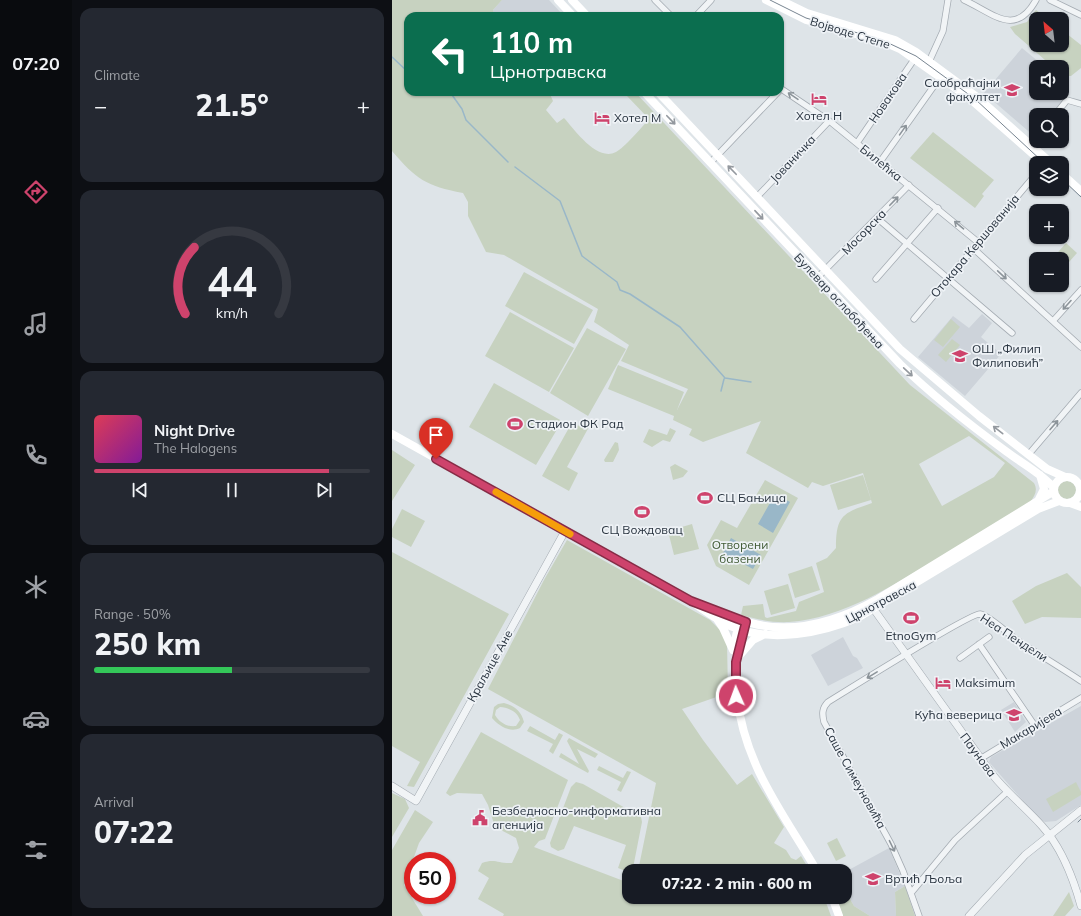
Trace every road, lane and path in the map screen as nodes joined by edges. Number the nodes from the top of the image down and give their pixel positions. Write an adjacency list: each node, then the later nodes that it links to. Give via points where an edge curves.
1 (558, 0): 11 (main road)
2 (572, 0): 12 (main road)
3 (655, 0): 13 (street)
4 (712, 0): 14 (street)
5 (766, 0): 16 (main road, Војводе Степе, via 806,20 884,42)
6 (780, 0): 16 (main road, Војводе Степе, via 807,13 895,40)
7 (948, 0): 17 (street, via 943,31)
8 (964, 0): 9 (street, via 1004,20 1012,21 1030,12)
9 (1036, 0)
10 (1050, 0): 15 (street)
11 (569, 12)
12 (583, 12)
13 (667, 12)
14 (700, 12)
15 (1081, 15)
16 (917, 56): 17 (main road, Војводе Степе); 27 (street, Новакова)
17 (928, 64): 18 (main road, Војводе Степе); 26 (main road, Војводе Степе, via 977,97)
18 (940, 76): 29 (main road, Војводе Степе); 31 (street, one-way to 18)
19 (784, 93): 25 (street, Билећка, one-way to 19)
20 (648, 96): 30 (main road, Булевар ослобођења, one-way to 30)
21 (662, 96): 28 (main road, Булевар ослобођења)
22 (774, 96): 28 (street)
23 (1081, 104): 24 (street, via 1066,100)
24 (1060, 108)
25 (829, 121): 27 (street, Билећка); 37 (street, Јованичка)
26 (1029, 138)
27 (857, 143): 31 (street, Билећка)
28 (717, 155): 30 (street); 37 (main road, Булевар ослобођења, one-way to 28)
29 (1039, 156)
30 (711, 162): 45 (main road, Булевар ослобођења, one-way to 45)
31 (880, 162): 34 (street, Билећка)
32 (1069, 180): 36 (main road)
33 (1029, 182): 41 (street, Отокара Кершованија)
34 (909, 185): 39 (street, Билећка); 40 (street, Мосорска, one-way to 34)
35 (1069, 187): 38 (main road)
36 (1081, 191)
37 (758, 197): 44 (main road, Булевар ослобођења)
38 (1081, 198)
39 (938, 208): 41 (street, Билећка, one-way to 39); 42 (street)
40 (877, 218): 42 (street); 44 (street, Мосорска)
41 (979, 243): 43 (street, Отокара Кершованија)
42 (907, 245): 46 (street); 47 (street)
43 (974, 249): 47 (street, Отокара Кершованија); 50 (street, one-way to 50)
44 (825, 270): 45 (street, Мосорска); 53 (main road, Булевар ослобођења, via 900,349)
45 (817, 278): 54 (main road, Булевар ослобођења, one-way to 54, via 892,357)
46 (876, 279)
47 (948, 280): 49 (street, Отокара Кершованија); 51 (street)
48 (1081, 290): 50 (street, one-way to 50)
49 (914, 319)
50 (1053, 321): 52 (street)
51 (1012, 333)
52 (1081, 347)
53 (940, 384): 54 (main road); 56 (main road, Булевар ослобођења)
54 (932, 393): 57 (main road, Булевар ослобођења)
55 (1081, 393): 59 (street, one-way to 55)
56 (979, 416): 57 (main road); 59 (main road, Булевар ослобођења, one-way to 56)
57 (973, 425): 60 (main road, Булевар ослобођења)
58 (392, 434): 68 (main road, Црнотравска)
59 (1029, 454): 61 (main road, Булевар ослобођења, via 1047,468)
60 (1039, 474): 62 (main road, Булевар ослобођења); 65 (main road, via 1044,489)
61 (1073, 478): 62 (main road, via 1058,481); 63 (main road, via 1078,483)
62 (1054, 489): 64 (main road); 65 (main road, Црнотравска)
63 (1080, 492): 66 (main road, via 1076,500)
64 (1059, 501): 66 (main road); 70 (main road, Црнотравска, via 1032,513)
65 (1038, 502): 70 (main road, Црнотравска)
66 (1070, 503): 67 (main road)
67 (1081, 508)
68 (565, 531): 69 (main road, Црнотравска); 83 (street, Краљице Ане, via 416,801)
69 (691, 601): 71 (main road, Црнотравска); 72 (main road, Црнотравска)
70 (871, 606): 72 (main road, Црнотравска, via 839,618 803,626 777,628); 73 (main road, Црнотравска, via 850,621 822,629 796,634); 76 (street, Паунова)
71 (714, 616): 72 (main road, Црнотравска); 78 (main road, via 726,633)
72 (743, 625): 73 (main road, Црнотравска); 78 (main road, via 735,639)
73 (765, 634): 78 (main road, via 753,640)
74 (989, 637): 75 (street)
75 (979, 644): 77 (street); 81 (street)
76 (905, 655): 79 (street, Неа Пендели, via 969,617 981,614); 82 (street, Паунова); 88 (street, Саше Симеуновића, one-way to 88, via 828,702 823,714 826,726 890,840)
77 (960, 658)
78 (737, 660): 87 (main road, via 738,710 750,756 766,788)
79 (1081, 681)
80 (1081, 698): 81 (street, Макаријева)
81 (1035, 726): 82 (street, Макаријева)
82 (980, 759): 84 (street, Паунова)
83 (392, 786)
84 (1007, 792): 86 (street, Паунова); 88 (street, via 955,840)
85 (1081, 810): 86 (street)
86 (1049, 835): 90 (street, Паунова, via 1071,874); 93 (street, via 1018,862)
87 (813, 864)
88 (911, 893): 92 (street, Саше Симеуновића)
89 (835, 904): 91 (main road)
90 (1081, 906)
91 (840, 916)
92 (919, 916)
93 (969, 916)

